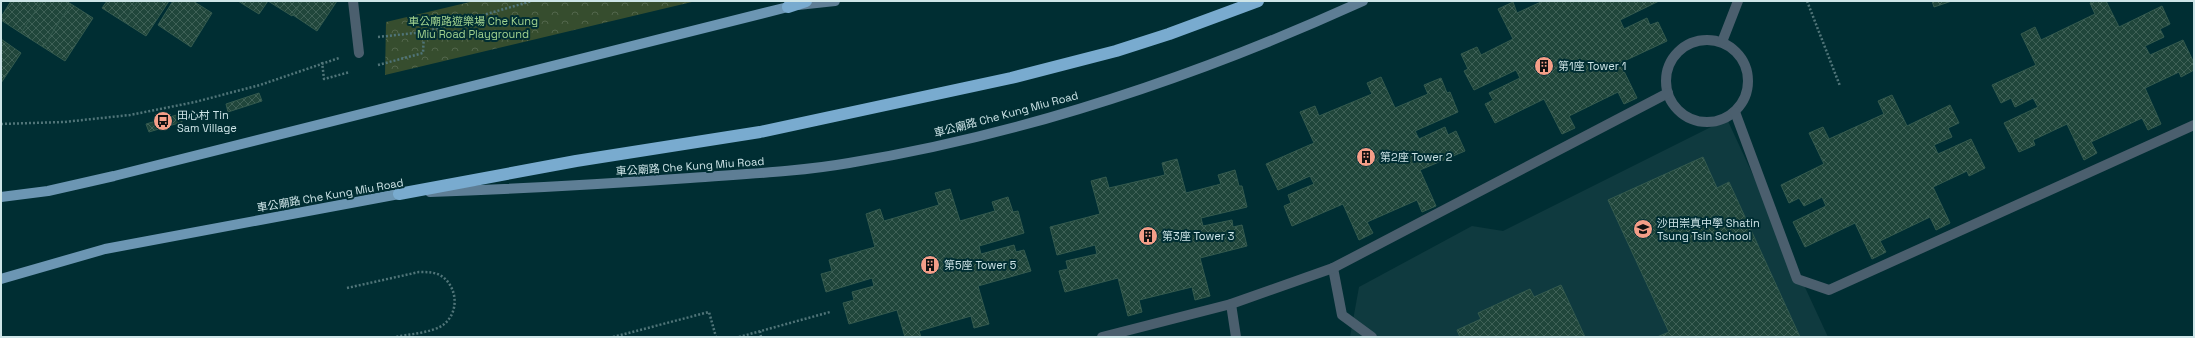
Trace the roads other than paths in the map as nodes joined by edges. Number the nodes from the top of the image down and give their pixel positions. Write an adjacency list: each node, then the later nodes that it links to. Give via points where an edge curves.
1 (353, 1): 9 (lane)
2 (806, 1): 7 (highway)
3 (835, 1): 7 (main road)
4 (1258, 1): 13 (highway, via 1169,34 1062,66 760,132 576,161)
5 (1363, 1): 13 (main road, 車公廟路 Che Kung Miu Road, via 1246,50 1119,95 1044,118 908,151 848,163 776,172 582,186)
6 (1738, 1): 8 (lane)
7 (788, 7): 14 (main road, via 114,176 48,191)
8 (1722, 42): 10 (lane, via 1696,41 1675,55 1668,67); 11 (lane, via 1743,60 1748,74 1748,88)
9 (359, 53)
10 (1668, 93): 11 (lane, via 1679,110 1696,121 1710,122 1723,119); 15 (lane)
11 (1735, 112): 12 (lane, via 1797,280 1829,290)
12 (2194, 125)
13 (399, 194): 16 (main road, 車公廟路 Che Kung Miu Road, via 105,249)
14 (1, 197)
15 (1333, 268): 17 (lane); 20 (lane, via 1342,315)
16 (1, 279)
17 (1231, 304): 18 (lane); 19 (lane)
18 (1102, 337)
19 (1236, 337)
20 (1372, 337)

